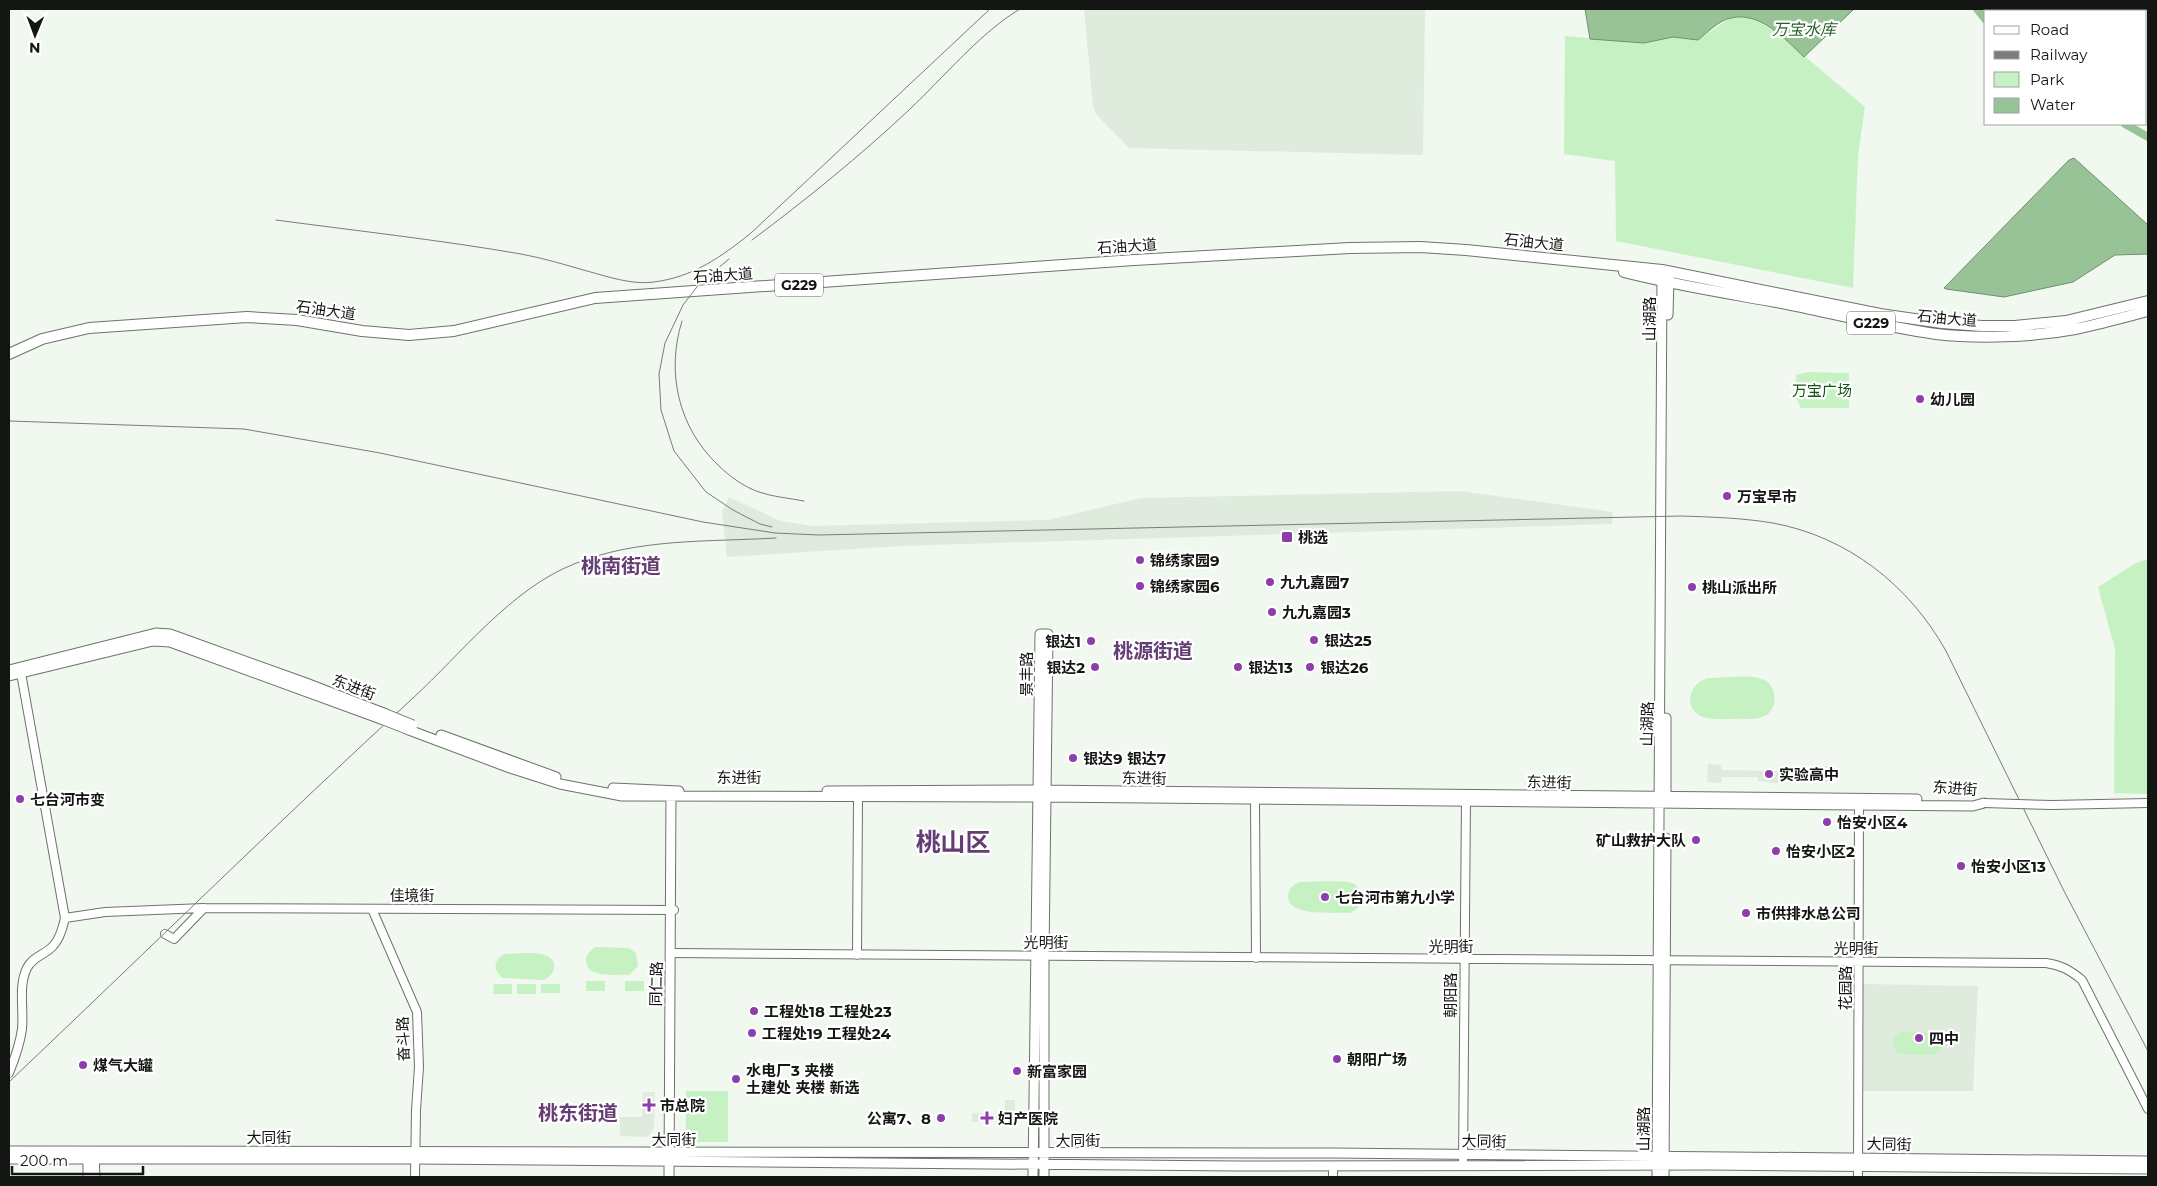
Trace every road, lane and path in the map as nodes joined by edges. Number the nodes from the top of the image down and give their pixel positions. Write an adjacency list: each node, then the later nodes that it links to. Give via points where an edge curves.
1 (1666, 276): 2 (highway, 石油大道 / G229, via 1880,314 1982,326 2066,321); 3 (highway, 石油大道 / G229, via 1866,322 1937,334 2022,335 2072,330); 4 (highway, 石油大道 / G229, via 1597,264 1476,250 1420,247 1282,251 595,298 454,330 409,335 297,320 247,317 89,328 42,339); 14 (main road, 山湖路)
2 (2148, 301)
3 (2148, 311)
4 (9, 354)
5 (9, 670): 8 (main road, 东进街, via 156,633 170,634 306,683)
6 (21, 673): 7 (main road, 东进街); 8 (main road, 东进街, via 153,640 170,642); 21 (main road)
7 (9, 676)
8 (383, 716): 9 (main road, 东进街, bridge, via 563,779 618,790)
9 (673, 794): 10 (main road, 东进街); 11 (main road, 东进街); 20 (main road, 同仁路)
10 (1042, 794): 10 (main road, 景丰路, via 1048,634 1040,634); 11 (main road, 东进街); 12 (main road, 东进街); 13 (main road, 东进街); 25 (main road, 景丰路)
11 (858, 797): 24 (main road)
12 (1466, 798): 13 (main road, 东进街); 14 (main road, 东进街); 27 (main road, 朝阳路)
13 (1255, 800): 26 (main road)
14 (1663, 800): 15 (main road, 东进街); 28 (main road, 山湖路)
15 (1859, 802): 16 (main road, 东进街, via 1973,806); 29 (main road, 花园路)
16 (1984, 803): 17 (main road, bridge)
17 (2148, 803)
18 (204, 908): 19 (main road, 佳境街); 21 (main road, 佳境街, via 133,910); 22 (main road, via 174,939)
19 (372, 909): 20 (main road, 佳境街); 35 (main road, 奋斗路, via 418,1012)
20 (672, 910): 23 (main road, 同仁路)
21 (65, 918): 30 (main road, via 53,946 36,957 26,970 22,991 22,1028)
22 (165, 934)
23 (672, 953): 24 (main road, 光明街); 36 (main road, 同仁路)
24 (857, 954): 25 (main road, 光明街)
25 (1040, 956): 26 (main road, 光明街); 37 (main road, 景丰路); 38 (main road, 景丰路)
26 (1256, 958): 27 (main road, 光明街)
27 (1464, 959): 28 (main road, 光明街); 33 (main road, 朝阳路)
28 (1661, 961): 29 (main road, 光明街); 40 (main road, 山湖路)
29 (1858, 962): 31 (main road, 光明街, via 2059,964 2082,980); 42 (main road, 花园路)
30 (9, 1073)
31 (2148, 1109)
32 (9, 1151): 34 (main road, 大同街)
33 (1463, 1154): 38 (main road, 大同街); 40 (main road, 大同街); 43 (main road, 朝阳路)
34 (91, 1155): 35 (main road, 大同街); 39 (main road, 大同街); 47 (main road); 48 (main road)
35 (415, 1155): 36 (main road, 大同街); 49 (main road, 奋斗路)
36 (671, 1156): 37 (main road, 大同街); 50 (main road, 同仁路); 51 (main road, 同仁路)
37 (1033, 1158): 38 (main road, 大同街); 52 (main road, 景丰路)
38 (1045, 1158): 44 (main road, 大同街); 53 (main road, 景丰路)
39 (9, 1159)
40 (1660, 1161): 42 (main road, 大同街); 43 (main road, 大同街); 55 (main road, 山湖路); 56 (main road, 山湖路)
41 (2148, 1161): 42 (main road, 大同街)
42 (1858, 1162): 46 (main road, 大同街); 57 (main road, 花园路)
43 (1463, 1165): 44 (main road, 大同街)
44 (1333, 1166): 54 (main road)
45 (2148, 1169): 46 (main road, 大同街)
46 (2078, 1173)
47 (88, 1177)
48 (95, 1177)
49 (415, 1177)
50 (669, 1177)
51 (673, 1177)
52 (1033, 1177)
53 (1044, 1177)
54 (1334, 1177)
55 (1657, 1177)
56 (1664, 1177)
57 (1858, 1177)

